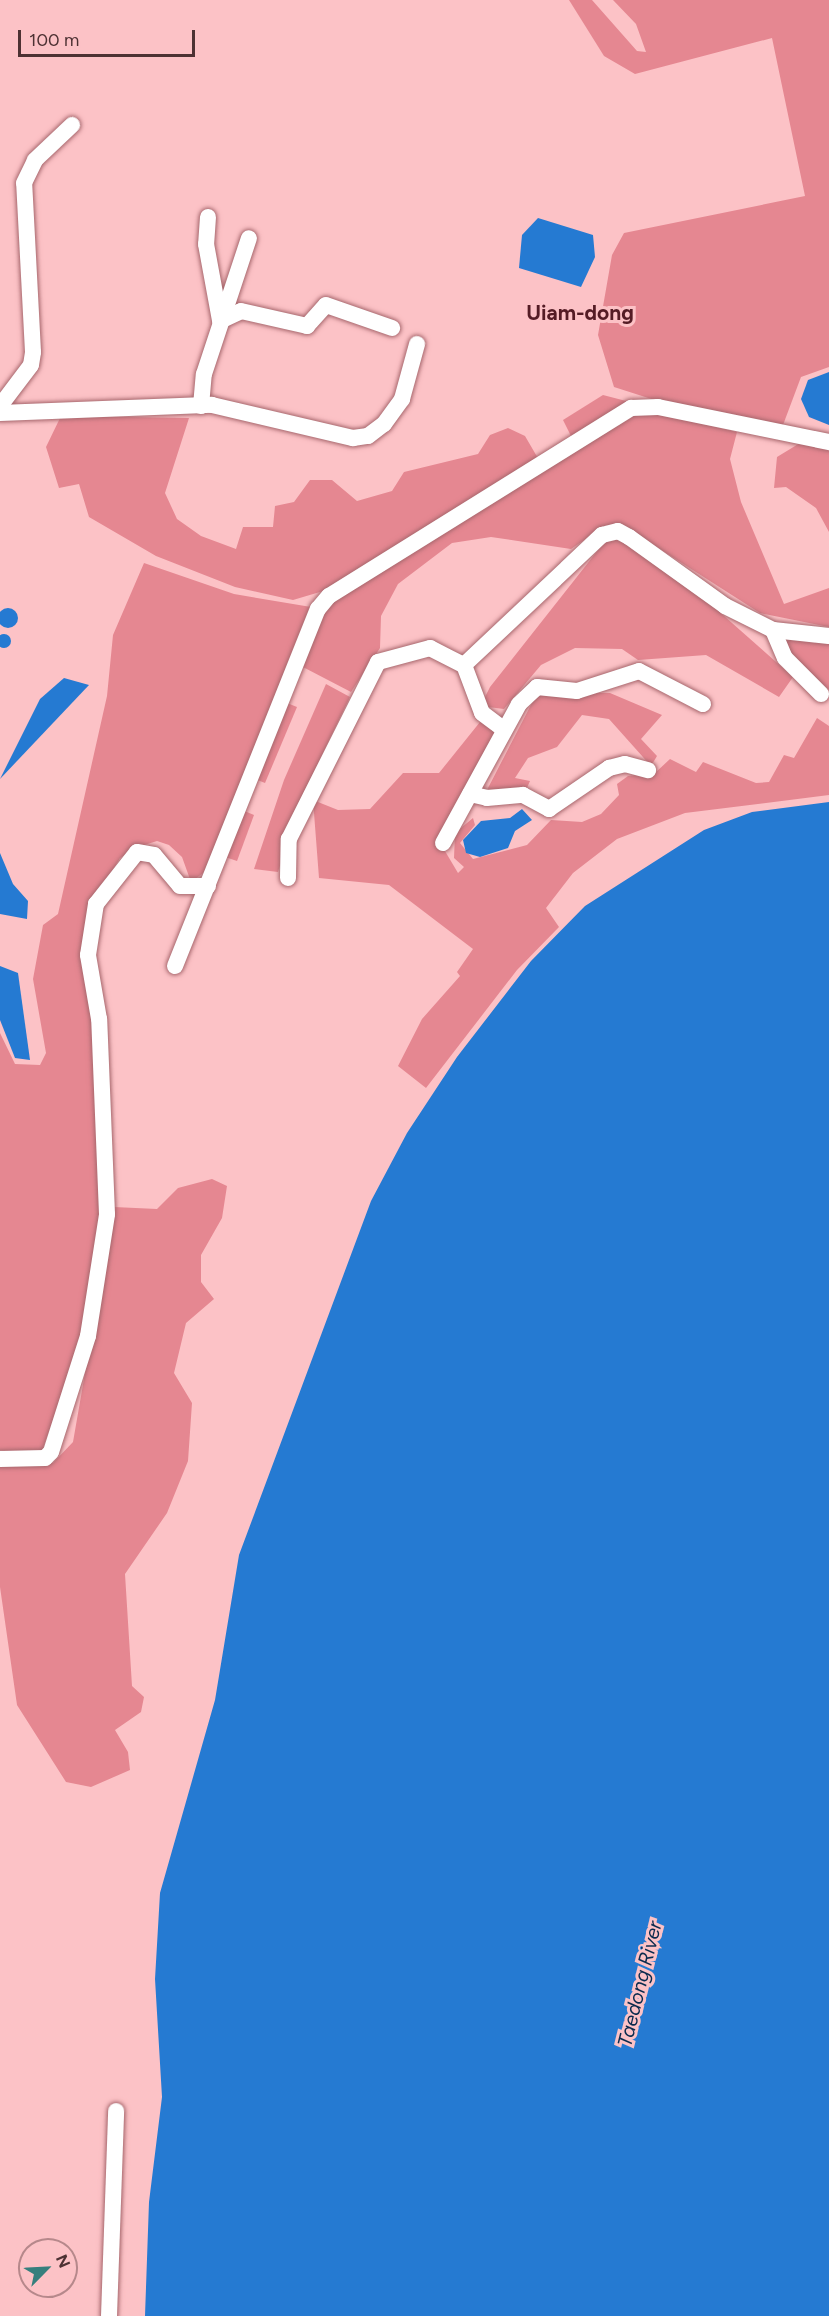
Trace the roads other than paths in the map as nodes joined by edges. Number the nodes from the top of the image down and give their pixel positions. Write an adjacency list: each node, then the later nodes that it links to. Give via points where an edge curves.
1 (72, 125): 7 (street, via 36,160 24,183 33,352 30,365)
2 (208, 217): 4 (street, via 206,244)
3 (249, 238): 4 (street)
4 (220, 321): 5 (street, via 241,311 307,326 326,306); 8 (street)
5 (392, 327)
6 (417, 344): 8 (street, via 402,399 384,424 368,436 352,438 230,408)
7 (0, 406)
8 (201, 406): 9 (street)
9 (0, 413)
10 (829, 442): 21 (street, via 657,407 631,408 329,596 318,609)
11 (773, 630): 12 (street); 13 (street, via 725,606 629,537 610,531); 14 (street, via 785,658)
12 (829, 636)
13 (464, 665): 16 (street, via 482,713); 20 (street, via 430,648 378,662 289,839)
14 (821, 694)
15 (703, 704): 16 (street, via 634,671 577,691 537,687)
16 (503, 729): 18 (street)
17 (648, 770): 18 (street, via 625,764 609,768 549,809 523,795 487,798)
18 (470, 794): 19 (street)
19 (443, 843)
20 (288, 878)
21 (208, 886): 22 (street); 23 (street, via 180,886 154,855 137,852 96,904 88,956 99,1019 107,1214 88,1336 51,1452 45,1458)
22 (175, 966)
23 (0, 1459)
24 (116, 2111): 25 (street)
25 (109, 2316)

